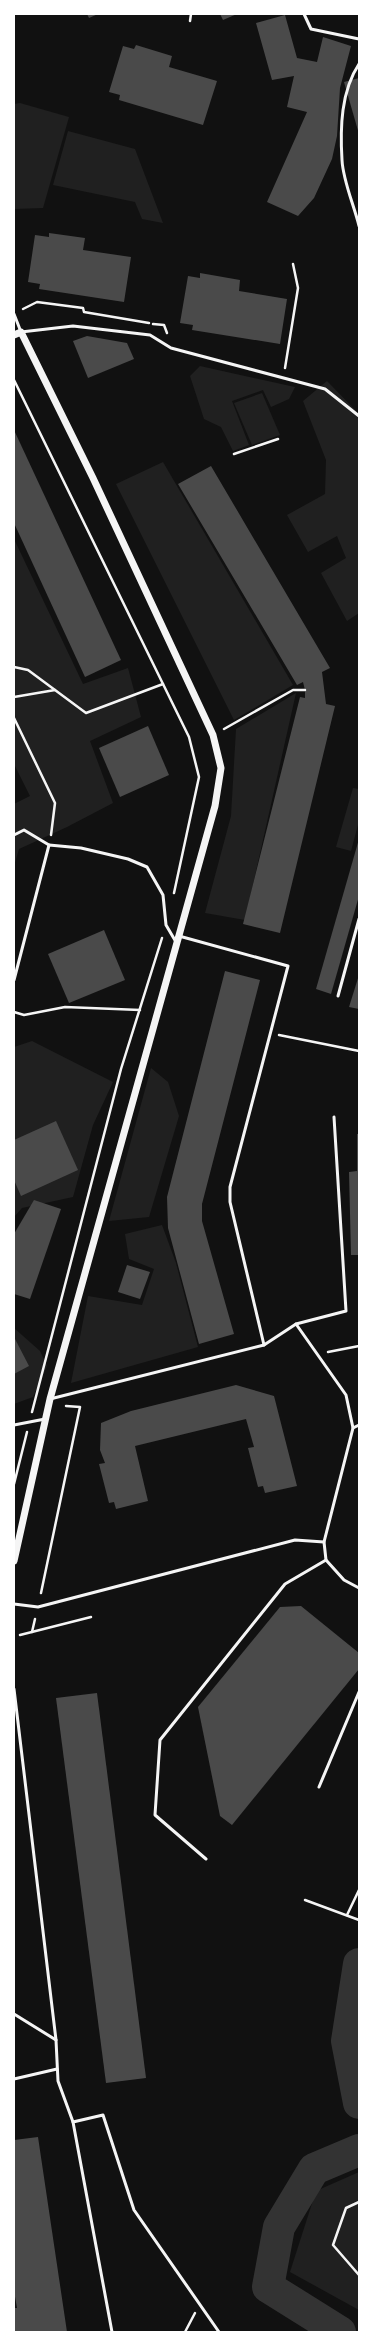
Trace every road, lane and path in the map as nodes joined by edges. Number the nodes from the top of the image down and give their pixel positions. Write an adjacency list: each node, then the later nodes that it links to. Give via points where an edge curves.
1 (191, 14): 3 (path)
2 (304, 14): 4 (lane, via 311,29)
3 (190, 21)
4 (359, 39)
5 (359, 64): 6 (lane, via 344,100 342,161)
6 (359, 226)
7 (293, 264): 10 (path, via 298,288)
8 (14, 314): 9 (lane)
9 (17, 333): 10 (lane, via 73,326 150,335 172,348); 21 (street, via 96,485)
10 (284, 378): 12 (lane, via 325,389)
11 (14, 380): 16 (path)
12 (359, 416)
13 (278, 439): 14 (path)
14 (234, 454)
15 (14, 667): 17 (path, via 28,670)
16 (163, 684): 17 (path, via 86,713); 24 (path, via 189,737 199,777)
17 (55, 690): 19 (path)
18 (305, 690): 21 (path, via 293,690)
19 (14, 697)
20 (14, 718): 23 (path, via 56,802)
21 (213, 735): 27 (street, via 221,768 215,806)
22 (14, 835): 23 (lane, via 24,830)
23 (49, 845): 26 (lane, via 81,848 128,859 147,867 163,895); 29 (lane)
24 (173, 894)
25 (359, 919): 30 (lane)
26 (166, 925): 28 (lane); 31 (path)
27 (179, 936): 28 (street); 33 (lane, via 288,966)
28 (177, 944): 40 (street)
29 (14, 980)
30 (338, 996)
31 (140, 1010): 32 (path, via 65,1007 24,1015); 43 (path, via 121,1069)
32 (14, 1012)
33 (269, 1033): 34 (path); 37 (lane, via 230,1187 230,1202)
34 (359, 1051)
35 (334, 1117): 36 (lane, via 346,1311)
36 (296, 1324): 37 (lane); 39 (lane)
37 (264, 1345): 40 (lane)
38 (359, 1346): 39 (path)
39 (317, 1354): 46 (lane, via 346,1395)
40 (50, 1399): 42 (street)
41 (65, 1406): 52 (path, via 80,1408)
42 (46, 1418): 43 (lane); 49 (street)
43 (30, 1421): 44 (lane); 47 (path)
44 (14, 1425)
45 (359, 1425): 46 (lane)
46 (353, 1428): 48 (lane)
47 (14, 1484)
48 (324, 1542): 50 (lane); 53 (lane, via 295,1540 38,1607)
49 (14, 1560)
50 (326, 1560): 51 (lane, via 344,1580); 61 (lane, via 285,1584 160,1740 155,1815)
51 (359, 1588)
52 (41, 1593)
53 (14, 1604)
54 (91, 1617): 56 (path)
55 (35, 1619): 56 (path)
56 (32, 1632): 57 (path)
57 (20, 1635)
58 (14, 1689): 67 (lane)
59 (359, 1692): 60 (lane)
60 (319, 1787)
61 (206, 1859)
62 (359, 1890): 64 (path)
63 (305, 1900): 64 (path)
64 (347, 1915): 65 (path)
65 (359, 1920)
66 (14, 2014): 67 (lane)
67 (56, 2040): 68 (lane)
68 (56, 2069): 69 (lane); 70 (lane)
69 (14, 2079)
70 (73, 2122): 73 (lane, via 103,2115 134,2210); 74 (lane)
71 (359, 2202): 72 (path, via 346,2208 333,2245)
72 (359, 2275)
73 (200, 2304): 75 (path); 76 (lane)
74 (112, 2332)
75 (185, 2332)
76 (219, 2332)

